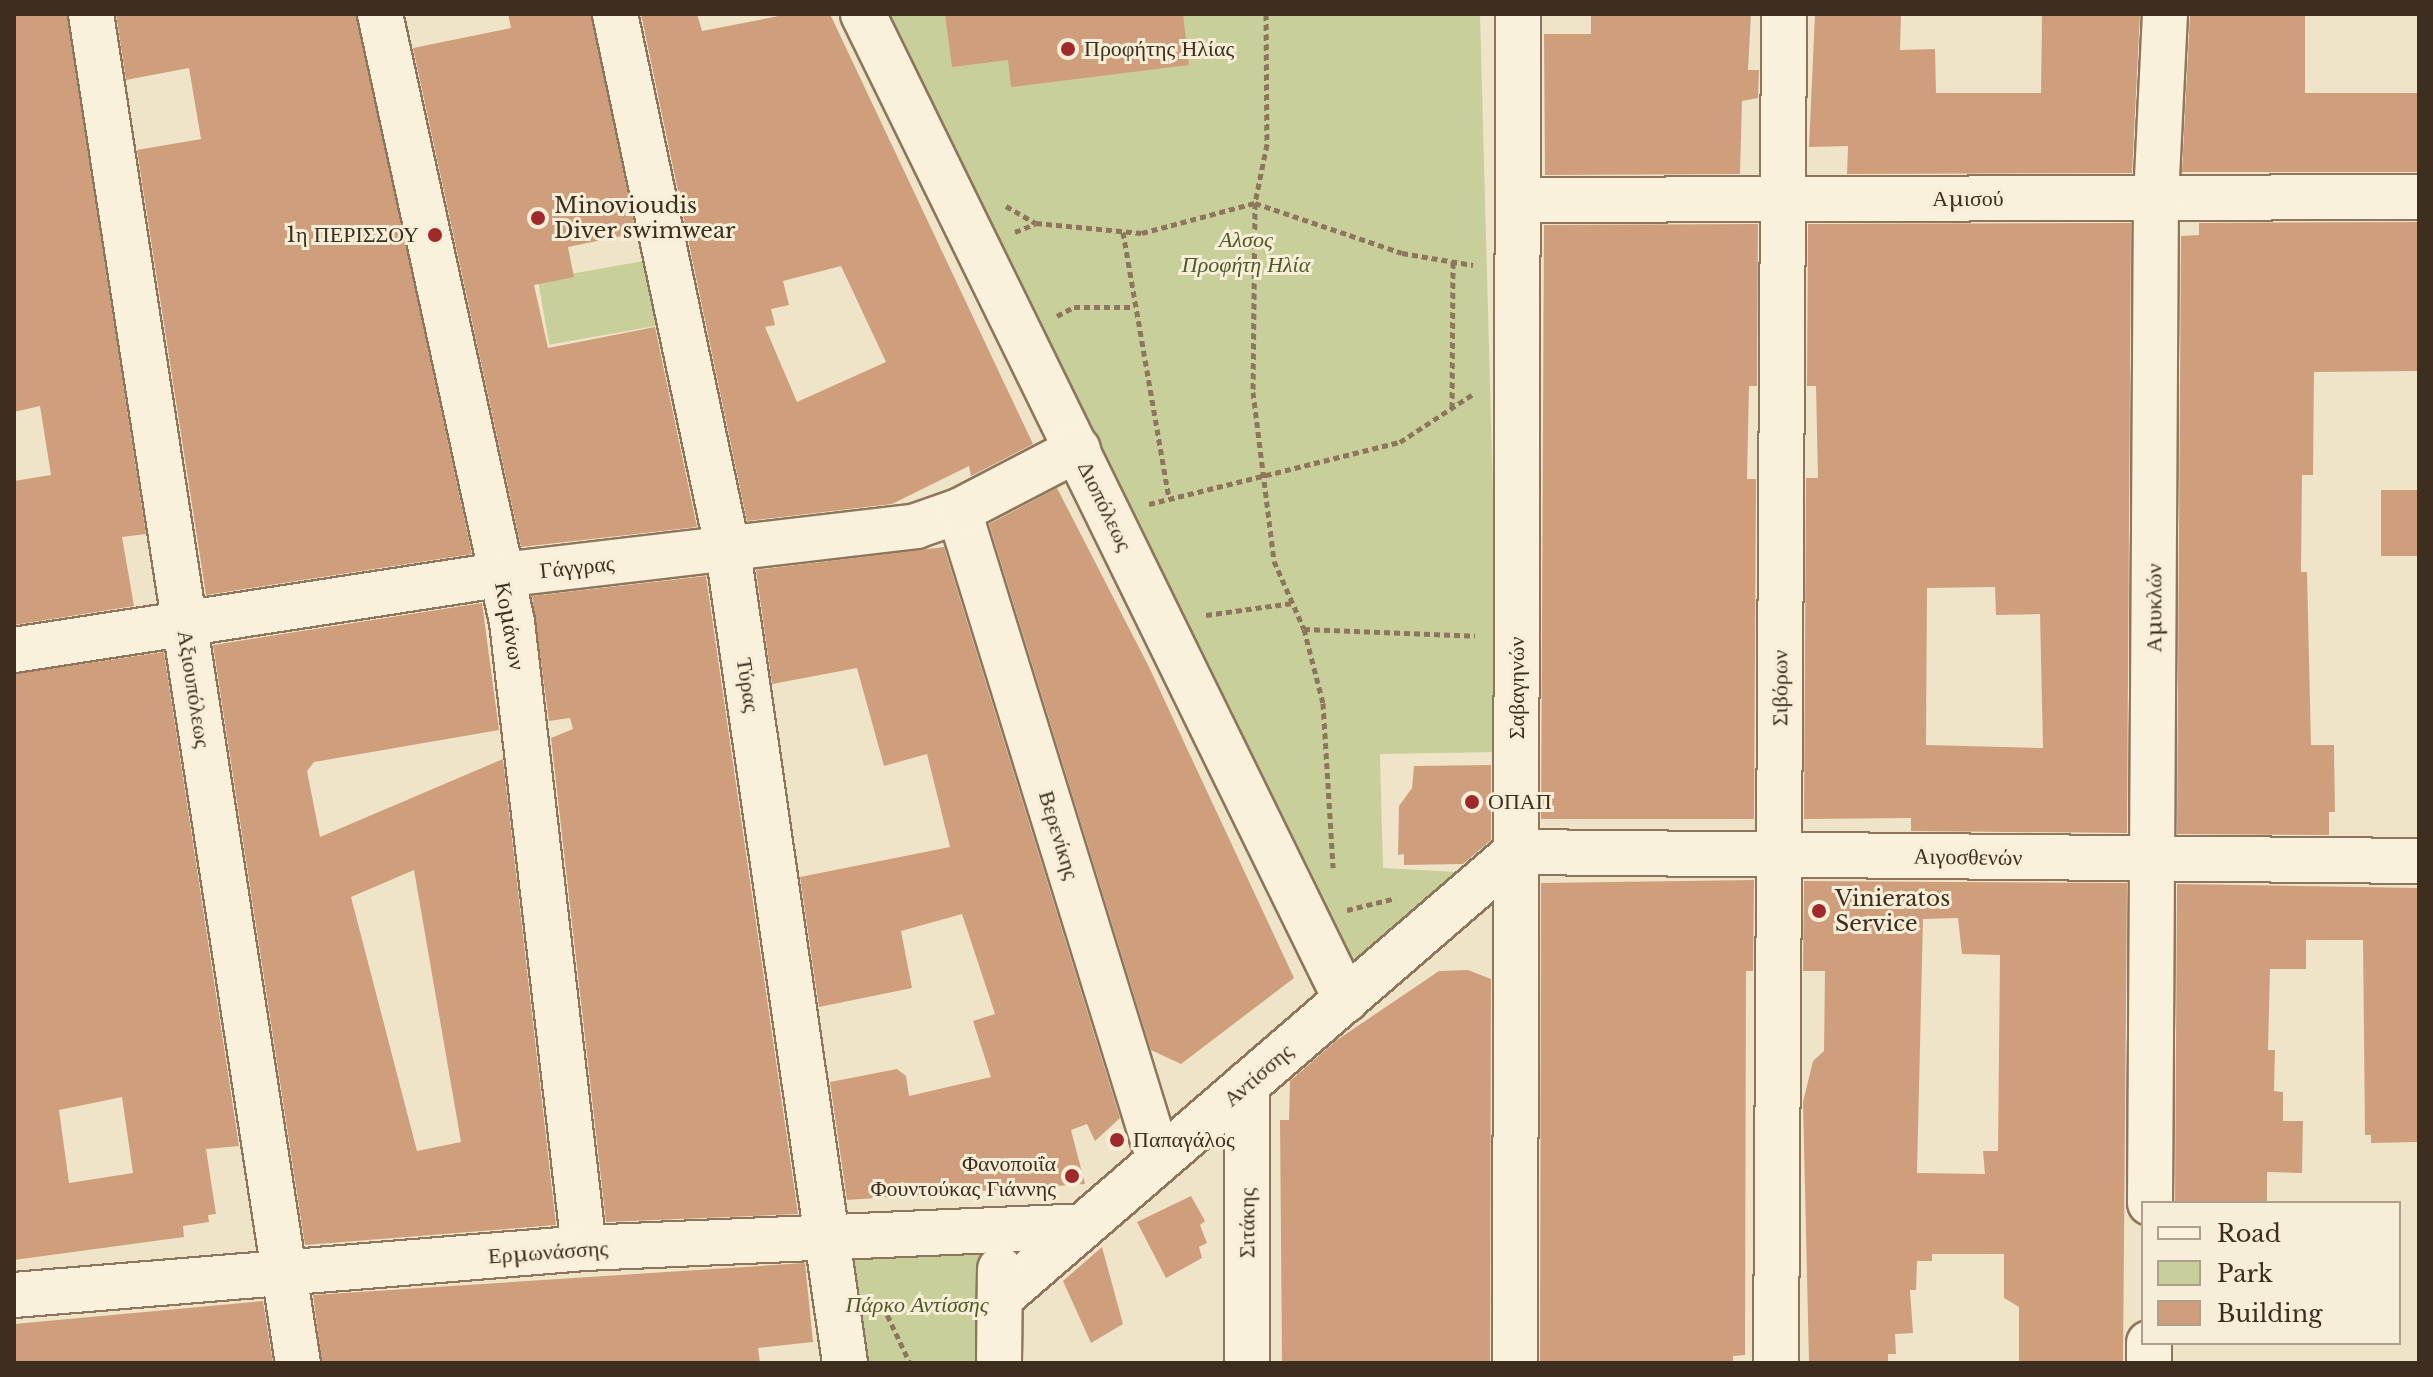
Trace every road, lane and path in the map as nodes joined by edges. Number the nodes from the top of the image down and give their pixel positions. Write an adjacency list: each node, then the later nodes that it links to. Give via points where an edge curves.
1 (91, 14): 31 (street, Αξιουπόλεως)
2 (380, 14): 28 (street, Κομάνων)
3 (615, 14): 27 (street, Τύρας)
4 (863, 14): 9 (street, Διοπόλεως)
5 (1266, 14): 14 (path, via 1267,144)
6 (1518, 14): 13 (street, Σαβαγηνών)
7 (1784, 14): 12 (street, Σιβόρων)
8 (2165, 14): 11 (street, Αμυκλών)
9 (942, 170): 15 (path, via 1036,223); 19 (street, Διοπόλεως)
10 (2419, 197): 11 (street, Αμισού)
11 (2156, 198): 12 (street, Αμισού); 37 (street, Αμυκλών)
12 (1783, 199): 13 (street, Αμισού); 36 (street, Σιβόρων)
13 (1518, 200): 17 (street, Σαβαγηνών)
14 (1255, 203): 15 (path, via 1142,233); 16 (path, via 1402,253); 23 (path, via 1253,392)
15 (1123, 232): 18 (path)
16 (1453, 261): 17 (path); 21 (path)
17 (1518, 272): 20 (street, Σαβαγηνών)
18 (1133, 307): 19 (path, via 1074,307); 24 (path)
19 (1022, 335): 22 (street, Διοπόλεως)
20 (1517, 364): 21 (path); 33 (street, Σαβαγηνών)
21 (1452, 408): 23 (path, via 1400,442)
22 (1078, 449): 25 (street, Γάγγρας); 26 (street, Διοπόλεως)
23 (1264, 473): 24 (path); 29 (path, via 1274,561)
24 (1169, 498): 26 (path)
25 (959, 511): 27 (street, Γάγγρας, via 916,526); 43 (street, Βερενίκης)
26 (1109, 515): 30 (street, Διοπόλεως)
27 (728, 551): 28 (street, Γάγγρας); 47 (street, Τύρας)
28 (501, 575): 31 (street, Γάγγρας); 48 (street, Κομάνων, via 533,790)
29 (1293, 603): 30 (path); 32 (path)
30 (1162, 622): 41 (street, Διοπόλεως)
31 (183, 623): 34 (street, Γάγγρας); 49 (street, Αξιουπόλεως)
32 (1304, 629): 33 (path); 39 (path, via 1323,703 1327,840)
33 (1517, 638): 35 (street, Σαβαγηνών)
34 (14, 650)
35 (1516, 852): 36 (street, Αιγοσθενών); 41 (street, Αντίσσης); 56 (street, Σαβαγηνών)
36 (1779, 855): 37 (street, Αιγοσθενών); 57 (street, Σιβόρων)
37 (2153, 859): 38 (street, Αιγοσθενών); 44 (street, Αμυκλών)
38 (2419, 861)
39 (1336, 883)
40 (1339, 897): 41 (path)
41 (1358, 988): 42 (street, Αντίσσης)
42 (1247, 1084): 43 (street, Αντίσσης); 55 (street, Σιτάκης)
43 (1159, 1160): 45 (street, Αντίσσης)
44 (2150, 1201)
45 (1082, 1226): 46 (street, Ερμωνάσσης); 51 (street, Αντίσσης)
46 (1000, 1230): 47 (street, Ερμωνάσσης); 51 (street)
47 (831, 1238): 48 (street, Ερμωνάσσης); 53 (street, Τύρας)
48 (584, 1248): 49 (street, Ερμωνάσσης)
49 (287, 1272): 50 (street, Ερμωνάσσης); 52 (street, Αξιουπόλεως)
50 (14, 1295)
51 (1000, 1298): 54 (street)
52 (298, 1363)
53 (845, 1363)
54 (999, 1363)
55 (1247, 1363)
56 (1515, 1363)
57 (1776, 1363)

